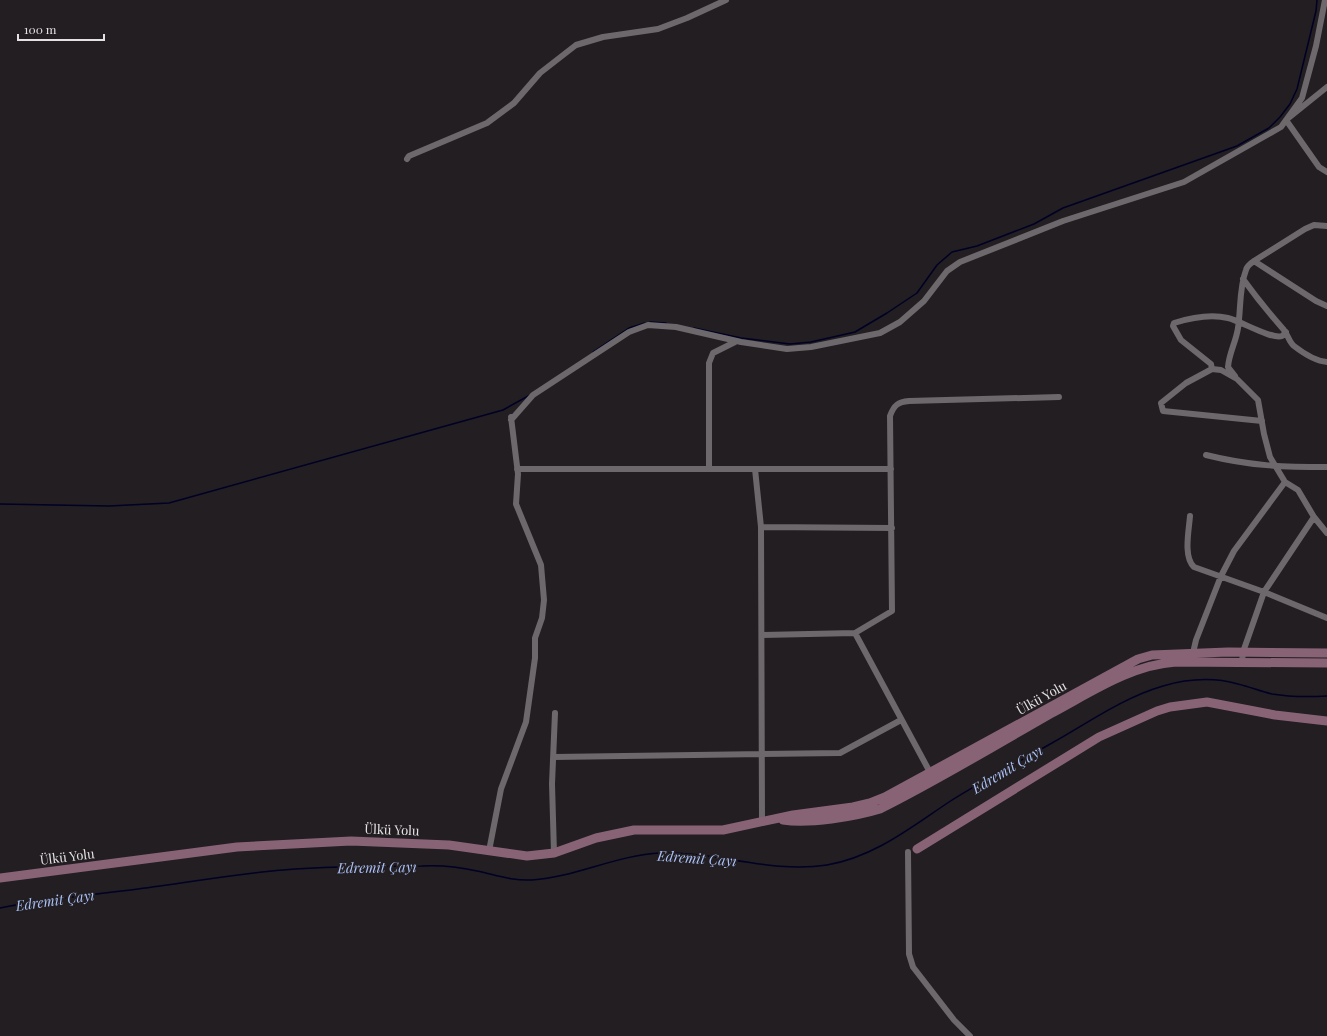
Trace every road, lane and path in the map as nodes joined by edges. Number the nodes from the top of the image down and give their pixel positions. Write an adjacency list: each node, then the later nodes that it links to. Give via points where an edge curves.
1 (726, 0): 5 (street, via 658,29 603,37 576,45 540,73 514,103 487,123)
2 (1325, 0): 4 (street, via 1302,98)
3 (1327, 87): 4 (street)
4 (1286, 120): 6 (street, via 1319,167); 13 (street, via 1281,127 1184,182 1063,221 960,262 947,271 924,300 900,322 880,333 811,347 787,349)
5 (407, 159)
6 (1327, 172)
7 (1327, 226): 8 (street, via 1305,228)
8 (1254, 261): 9 (street, via 1247,267); 10 (street)
9 (1243, 279): 11 (street); 12 (street)
10 (1326, 304)
11 (1239, 321): 12 (street, via 1273,337 1282,336); 15 (street, via 1227,317 1214,317 1174,323 1180,340 1211,364); 16 (street, via 1234,345 1229,353 1228,367)
12 (1286, 332): 14 (street, via 1293,345 1317,361)
13 (736, 341): 22 (street, via 676,327 648,325 629,332 533,395 511,417); 23 (street, via 713,353 709,362)
14 (1327, 363)
15 (1212, 369): 16 (street, via 1221,370); 18 (street, via 1200,374 1165,398 1161,403 1163,411)
16 (1237, 379): 18 (street, via 1258,400)
17 (1059, 397): 25 (street, via 900,402 894,406 890,416)
18 (1262, 421): 20 (street, via 1270,457)
19 (1206, 455): 20 (street, via 1250,465)
20 (1276, 467): 21 (street); 26 (street)
21 (1327, 467)
22 (517, 469): 23 (street); 52 (street, via 516,504 541,565 544,600 542,618 535,638 535,658 526,722 501,789)
23 (709, 469): 24 (street)
24 (755, 469): 25 (street); 29 (street)
25 (891, 469): 30 (street)
26 (1285, 482): 28 (street, via 1298,490); 32 (street, via 1234,551)
27 (1190, 516): 32 (street, via 1188,554 1191,563 1197,568)
28 (1314, 517): 31 (street); 33 (street)
29 (761, 527): 30 (street); 36 (street)
30 (892, 528): 35 (street, via 892,611)
31 (1327, 533)
32 (1221, 576): 33 (street); 38 (street)
33 (1264, 592): 34 (street); 37 (street)
34 (1327, 618)
35 (855, 633): 36 (street); 45 (street)
36 (762, 635): 47 (street)
37 (1243, 652): 38 (main road, Ülkü Yolu); 39 (main road, Ülkü Yolu); 40 (street)
38 (1193, 653): 49 (main road, Ülkü Yolu, via 1138,658)
39 (1327, 653)
40 (1242, 662): 41 (main road, Ülkü Yolu); 49 (main road, Ülkü Yolu, via 1176,662 1146,667 1093,691)
41 (1327, 663)
42 (555, 713): 48 (street)
43 (1327, 716): 44 (main road)
44 (1305, 719): 46 (main road); 51 (main road, via 1207,702 1156,711 1099,737)
45 (901, 720): 47 (street, via 840,753); 49 (street)
46 (1327, 722)
47 (762, 754): 48 (street); 50 (street)
48 (554, 757): 53 (street)
49 (932, 776): 50 (main road, Ülkü Yolu, via 893,802 866,813 793,822 779,819)
50 (762, 821): 53 (main road, Ülkü Yolu, via 723,830 634,830 596,838)
51 (912, 850): 55 (street, via 909,954 913,967 954,1020)
52 (489, 851): 53 (main road, Ülkü Yolu, via 527,856); 54 (main road, Ülkü Yolu, via 449,845 336,841 237,847)
53 (554, 853)
54 (0, 878)
55 (970, 1036)

